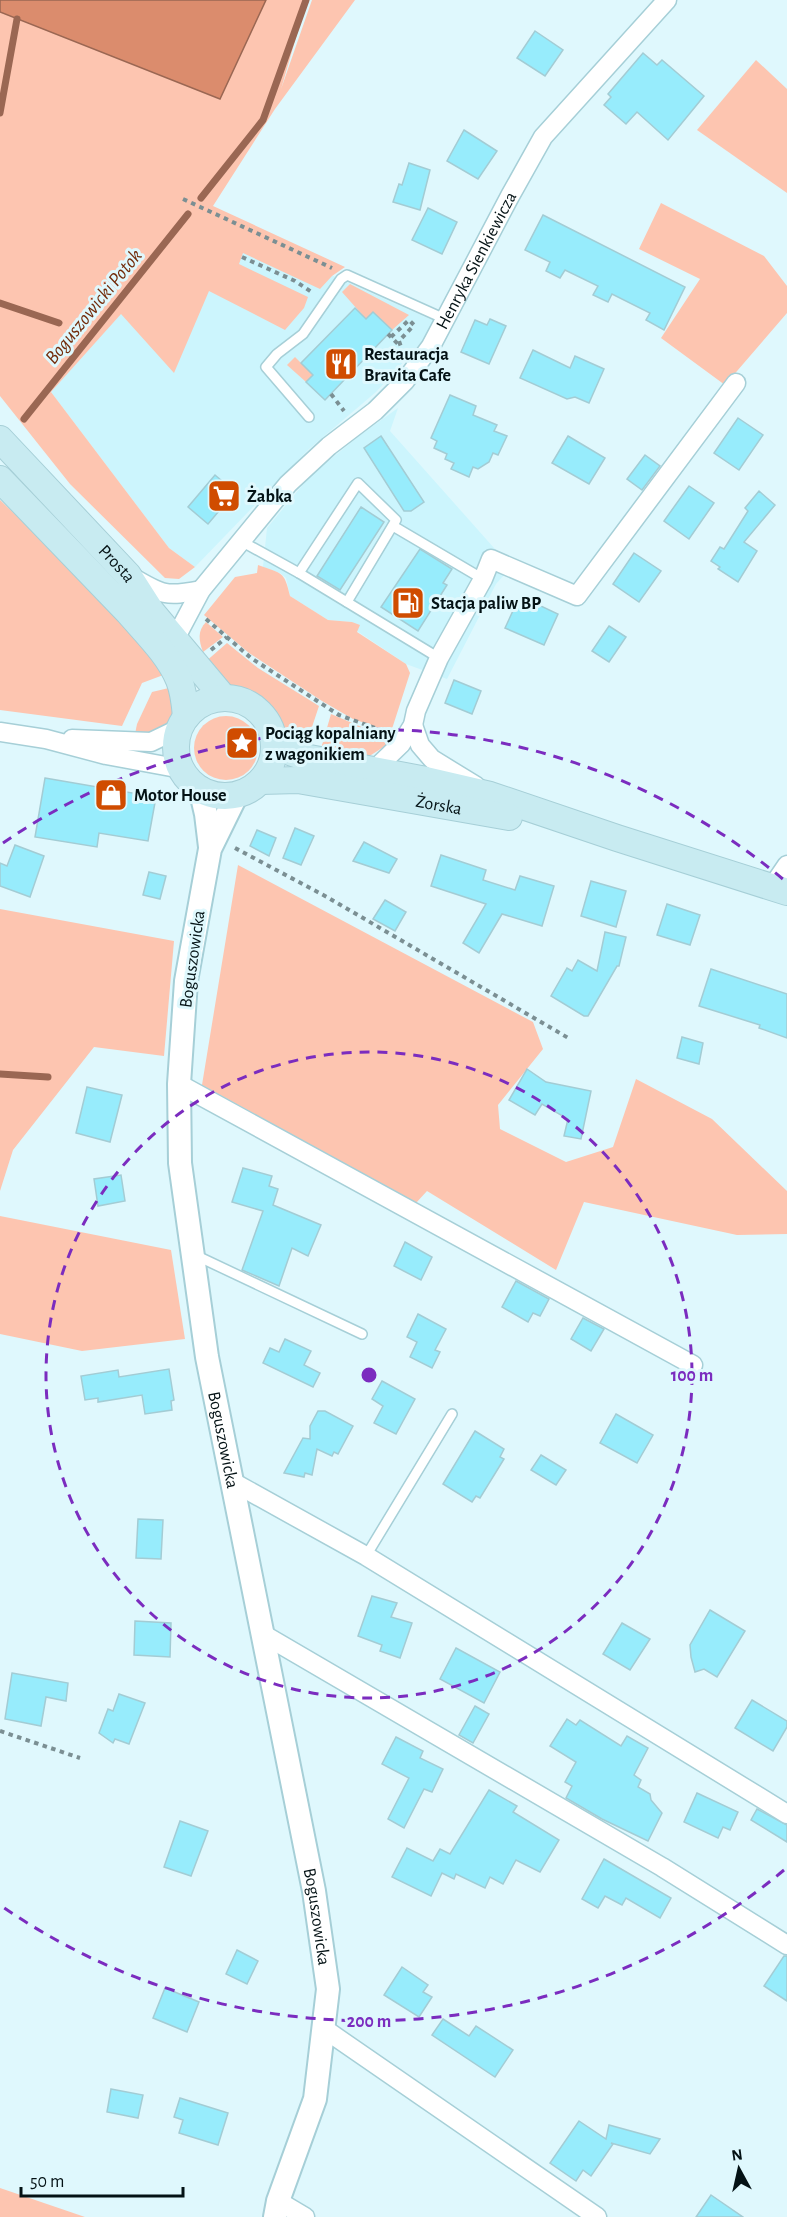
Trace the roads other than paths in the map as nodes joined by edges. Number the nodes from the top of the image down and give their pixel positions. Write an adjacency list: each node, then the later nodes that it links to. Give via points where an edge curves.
1 (667, 0): 2 (street, Henryka Sienkiewicza, via 543,138)
2 (445, 319): 4 (lane, via 346,275 303,334 266,367); 8 (street, Henryka Sienkiewicza, via 405,381 288,484)
3 (736, 383): 11 (street, via 578,596 491,559)
4 (309, 417)
5 (0, 439): 10 (main road, Prosta)
6 (0, 480): 17 (main road, Prosta, via 154,643 179,681)
7 (393, 526): 9 (lane, via 396,520 358,483); 11 (lane); 13 (lane)
8 (241, 541): 9 (lane); 12 (street, Henryka Sienkiewicza)
9 (299, 573): 13 (lane)
10 (128, 575): 12 (street, via 159,593); 14 (main road, Prosta)
11 (483, 579): 15 (street)
12 (201, 590): 14 (street, Henryka Sienkiewicza)
13 (347, 602): 15 (lane)
14 (175, 639): 16 (main road, Prosta)
15 (439, 658): 18 (street)
16 (224, 698): 17 (main road, via 198,706); 20 (main road, via 240,700 258,710)
17 (183, 723): 21 (street, via 151,742); 22 (main road, via 176,749)
18 (412, 725): 23 (street, via 401,744); 27 (street, Żorska, via 420,745 432,759)
19 (0, 732): 21 (street)
20 (273, 737): 23 (main road, Żorska, via 297,755); 24 (main road, via 273,758)
21 (46, 739): 22 (street)
22 (182, 769): 25 (main road)
23 (374, 770): 27 (main road, Żorska)
24 (261, 781): 26 (main road); 28 (main road, Żorska, via 291,779 341,786)
25 (200, 788): 26 (main road, via 216,795); 29 (street, Boguszowicka)
26 (237, 794): 29 (street, Boguszowicka)
27 (490, 795): 28 (main road, Żorska)
28 (617, 838): 31 (main road, Żorska)
29 (210, 849): 32 (street, Boguszowicka, via 186,981)
30 (787, 865): 31 (street, Żorska)
31 (779, 890)
32 (178, 1084): 33 (street, Boguszowicka, via 180,1163); 35 (street)
33 (192, 1254): 34 (lane); 37 (street, Boguszowicka)
34 (363, 1334)
35 (693, 1365)
36 (452, 1414): 38 (lane)
37 (231, 1481): 38 (street); 39 (street, Boguszowicka)
38 (366, 1556): 40 (street)
39 (261, 1633): 41 (street, via 662,1867); 42 (street, Boguszowicka, via 314,1891 328,1989)
40 (787, 1814)
41 (787, 1945)
42 (323, 2028): 43 (street, Boguszowicka, via 315,2098); 45 (street)
43 (276, 2209): 44 (street, Boguszowicka)
44 (305, 2217)
45 (597, 2217)

